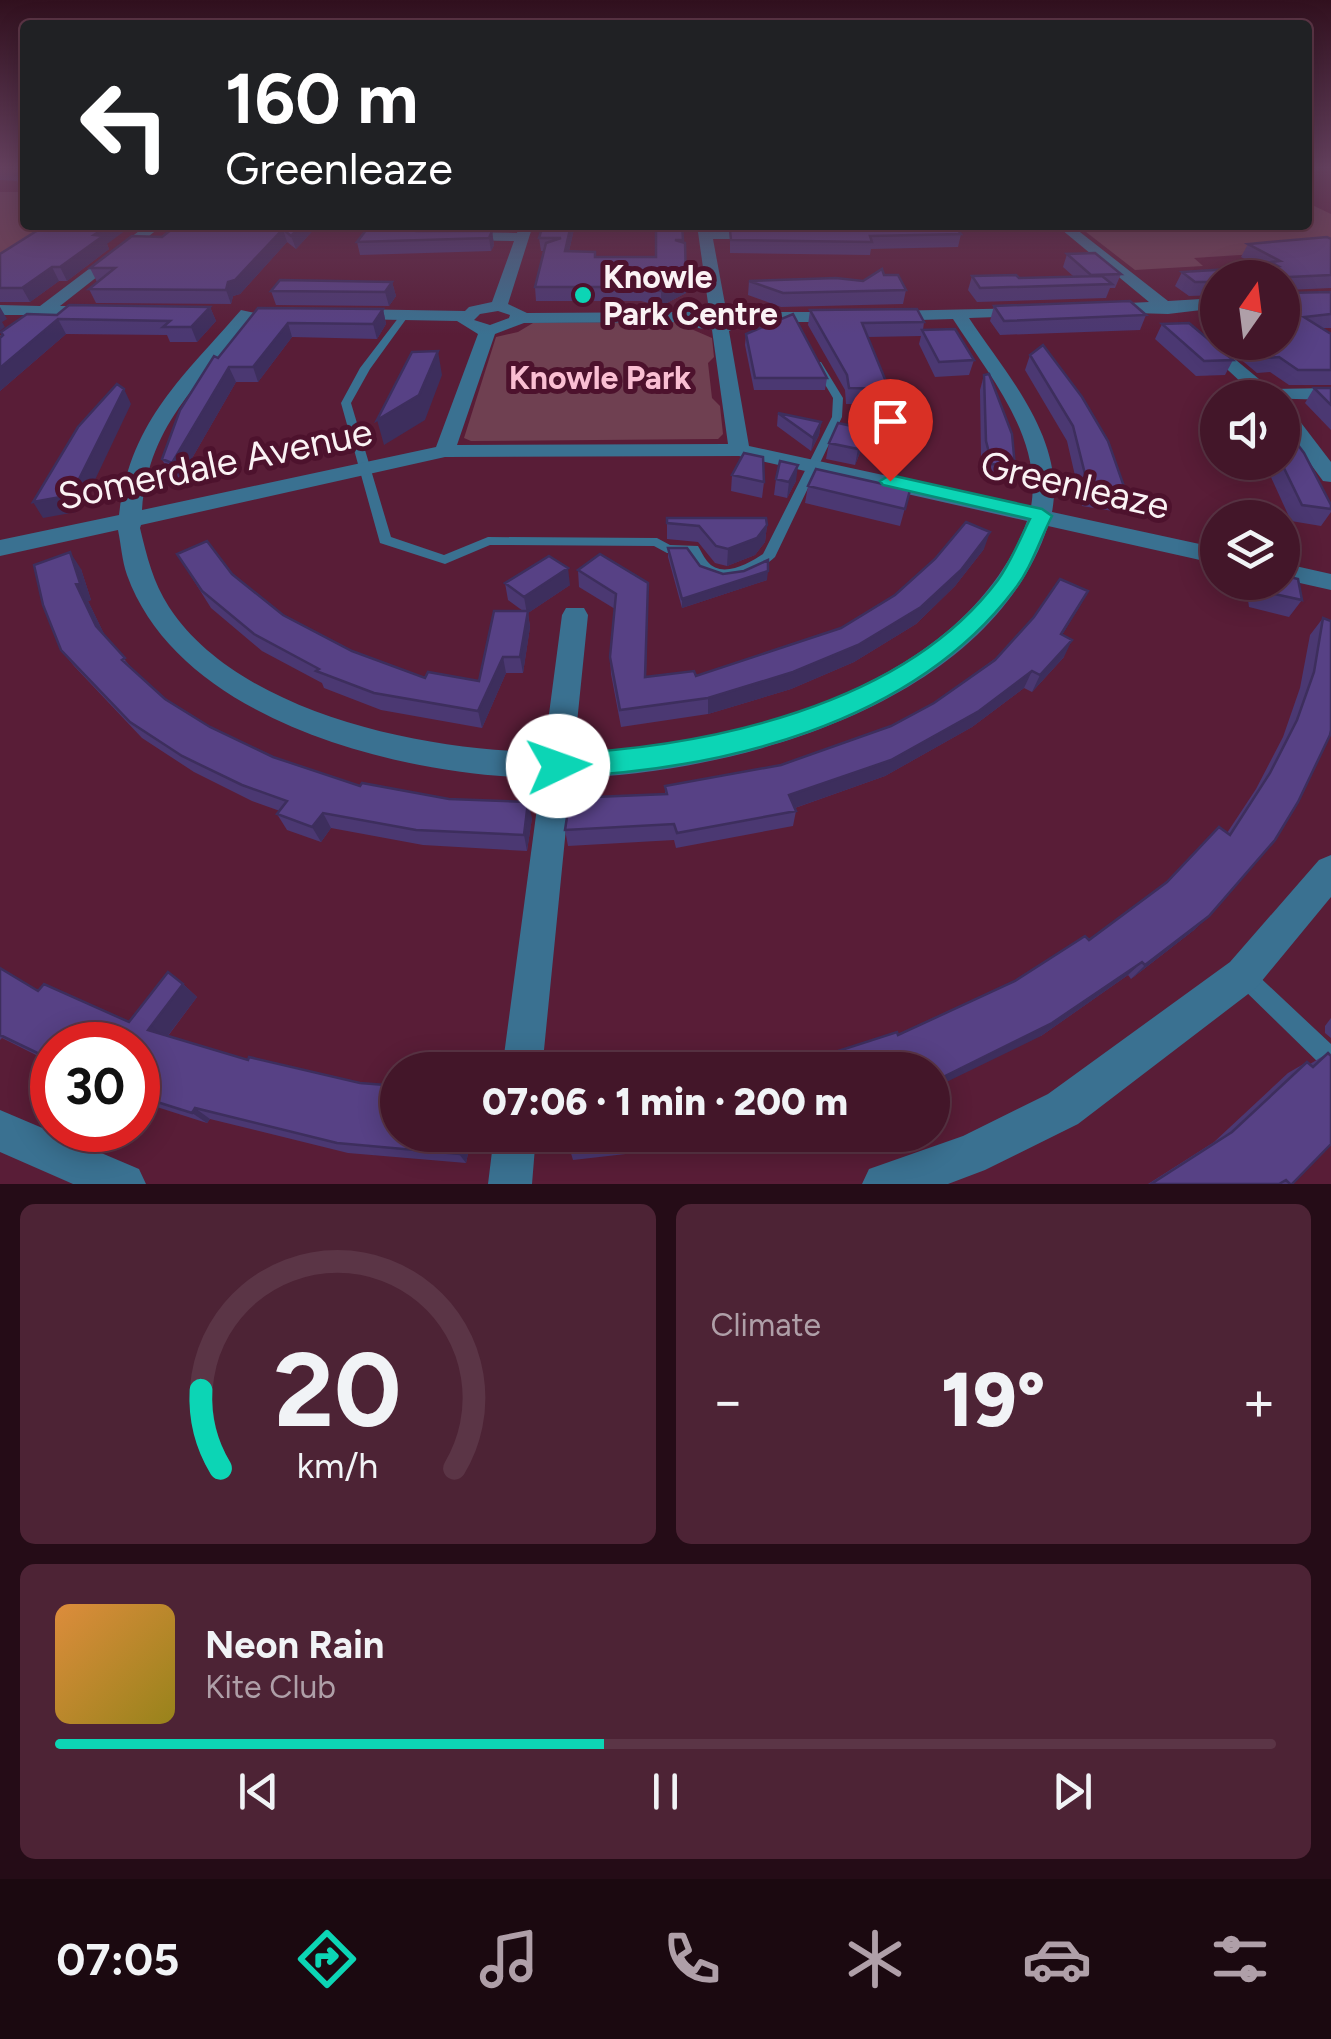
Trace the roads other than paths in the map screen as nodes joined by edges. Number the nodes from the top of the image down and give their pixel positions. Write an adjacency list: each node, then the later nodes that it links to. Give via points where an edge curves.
1 (149, 230): 12 (street)
2 (705, 230): 5 (street); 20 (street)
3 (1070, 230): 9 (street)
4 (524, 231): 6 (street); 8 (street, via 516,273)
5 (784, 234)
6 (453, 236)
7 (1200, 304): 9 (street)
8 (498, 306): 19 (street); 21 (street)
9 (1164, 306): 10 (street); 25 (street)
10 (1089, 309)
11 (0, 310): 12 (street)
12 (42, 310): 14 (street); 23 (street)
13 (1052, 310): 17 (street)
14 (117, 311)
15 (247, 313): 35 (street, via 147,442)
16 (326, 314): 18 (street)
17 (958, 314): 20 (street, via 798,323 742,317 731,309); 34 (street, via 1035,442 1044,480)
18 (405, 315): 19 (street); 32 (lane, via 346,403)
19 (466, 316): 22 (street, via 468,326)
20 (719, 317): 21 (street, via 700,311 697,317); 30 (street)
21 (519, 318): 22 (street)
22 (488, 330): 29 (street)
23 (0, 344)
24 (812, 352): 31 (lane, via 839,408)
25 (1250, 380)
26 (1331, 394): 27 (street)
27 (1300, 398)
28 (1300, 435): 33 (street)
29 (446, 450): 30 (street, Somerdale Avenue); 32 (street, Somerdale Avenue)
30 (739, 450): 31 (street, Greenleaze)
31 (814, 464): 32 (lane, via 768,557 716,573 693,550 657,542 488,542 444,560 386,540); 34 (street, Greenleaze)
32 (366, 467): 35 (street, Somerdale Avenue)
33 (1331, 476)
34 (1042, 516): 37 (street, Greenleaze); 41 (street, via 1024,556 989,605 942,647 877,690 719,747)
35 (128, 519): 36 (street, Somerdale Avenue); 41 (street, via 137,575 159,615 192,652 242,688 305,721 372,742 445,757)
36 (0, 548)
37 (1200, 552)
38 (1300, 574): 39 (street)
39 (1331, 582)
40 (575, 615): 41 (street)
41 (558, 766): 44 (street)
42 (1331, 872): 43 (street)
43 (1243, 976): 45 (lane); 50 (street, via 1063,1109 970,1155)
44 (524, 1052)
45 (1331, 1059)
46 (0, 1131): 48 (street)
47 (513, 1152): 49 (street)
48 (124, 1184)
49 (510, 1184)
50 (884, 1184)

